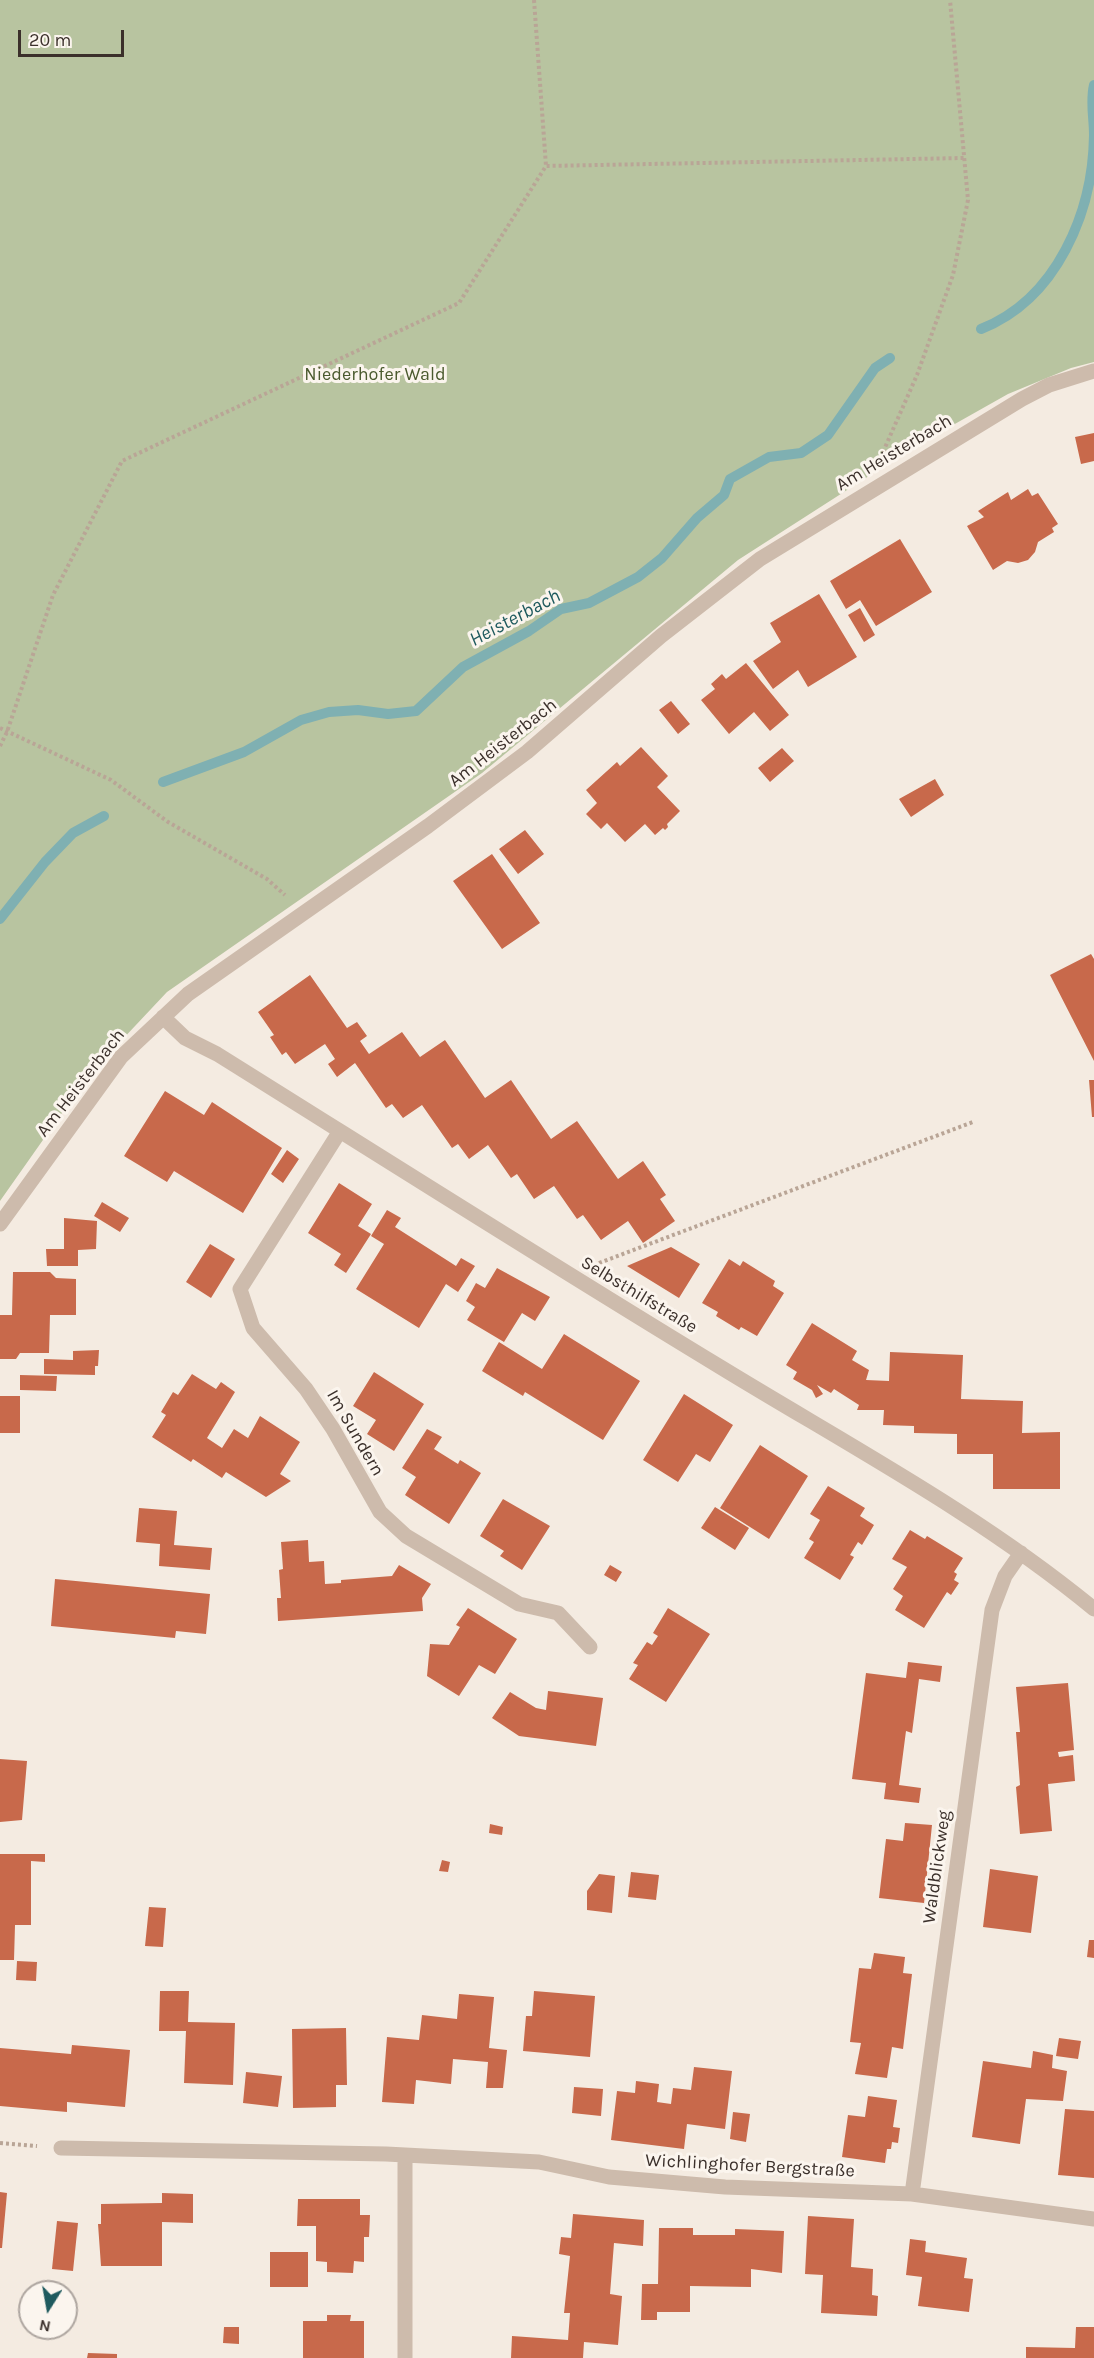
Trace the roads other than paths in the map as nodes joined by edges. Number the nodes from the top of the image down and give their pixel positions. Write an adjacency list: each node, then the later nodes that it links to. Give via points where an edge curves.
1 (1094, 371): 2 (street, Am Heisterbach, via 1049,385 1022,399 760,559 661,636 527,752 189,994)
2 (163, 1017): 3 (street, Selbsthilfstraße, via 185,1038); 4 (street, Am Heisterbach, via 121,1057)
3 (340, 1131): 5 (street, Selbsthilfstraße); 7 (street, Im Sundern, via 240,1289 253,1329 306,1389 380,1512 406,1536 519,1604 558,1613)
4 (0, 1224)
5 (1021, 1553): 6 (street, Selbsthilfstraße); 10 (street, Waldblickweg, via 1005,1576 992,1610)
6 (1094, 1609)
7 (591, 1647)
8 (61, 2148): 9 (street, Wichlinghofer Bergstraße)
9 (405, 2155): 10 (street, Wichlinghofer Bergstraße, via 539,2162 609,2177 725,2187); 12 (street)
10 (912, 2194): 11 (street, Wichlinghofer Bergstraße)
11 (1094, 2219)
12 (405, 2358)

